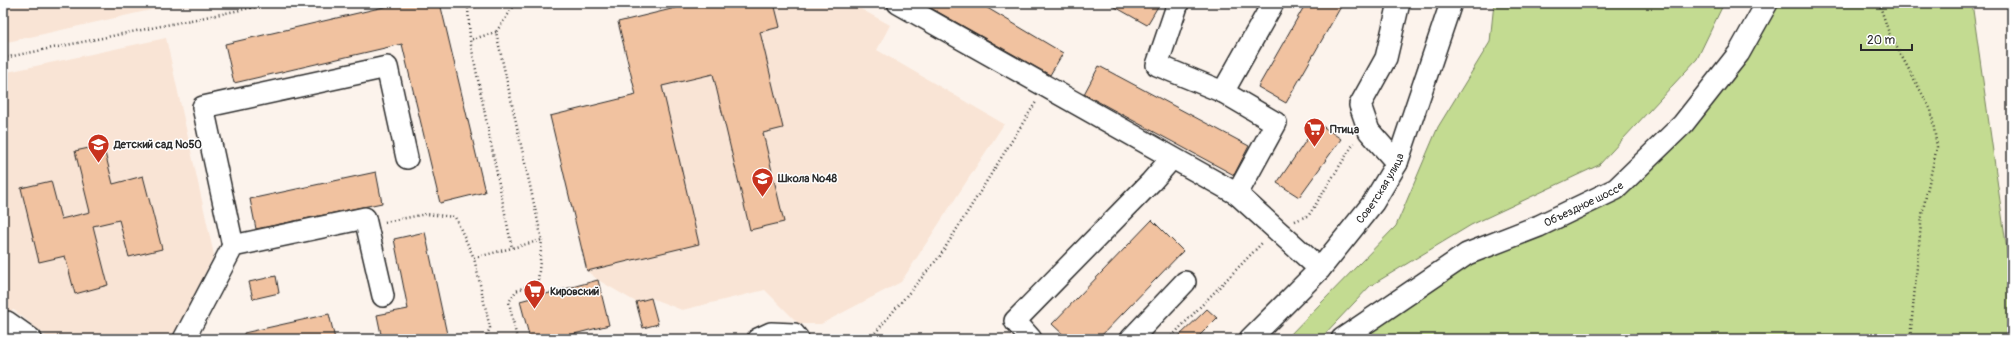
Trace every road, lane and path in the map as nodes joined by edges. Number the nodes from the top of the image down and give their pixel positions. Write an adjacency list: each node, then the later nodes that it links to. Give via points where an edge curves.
1 (275, 3): 17 (path)
2 (461, 3): 14 (path)
3 (498, 3): 14 (path)
4 (516, 3): 15 (path)
5 (532, 3): 6 (path, via 547,7)
6 (565, 3)
7 (898, 3): 18 (street)
8 (1178, 3): 19 (street, via 1157,65)
9 (1273, 3): 19 (street)
10 (1400, 3): 23 (street, via 1386,58 1360,105 1368,131)
11 (1451, 3): 23 (street, Советская улица)
12 (1767, 3): 46 (street, Объездное шоссе, via 1740,53 1687,118 1616,189 1539,226 1467,254)
13 (1879, 3): 47 (path, via 1889,33 1930,110 1937,147 1922,214)
14 (468, 8): 16 (path)
15 (496, 32): 16 (path); 27 (path)
16 (470, 40): 29 (path)
17 (3, 58)
18 (1046, 86): 22 (street); 41 (path, via 940,256)
19 (1223, 92): 24 (street, via 1276,123)
20 (1354, 137): 26 (path, via 1354,144 1309,215)
21 (407, 158): 28 (street, via 387,67 203,107)
22 (1172, 158): 24 (street); 42 (street, via 1015,321)
23 (1397, 163): 31 (street, Советская улица, via 1373,203)
24 (1237, 194): 26 (street)
25 (367, 226): 28 (street, via 365,218); 30 (path, via 426,214 455,217); 33 (street)
26 (1275, 229): 31 (street); 44 (path)
27 (542, 240): 29 (path); 38 (path, via 538,281 516,291 509,302)
28 (233, 246): 36 (street)
29 (512, 248): 30 (path)
30 (474, 258): 37 (path, via 490,328)
31 (1320, 269): 45 (street, Советская улица)
32 (1185, 282): 43 (street)
33 (383, 296)
34 (3, 323): 35 (street, via 7,322)
35 (30, 339)
36 (184, 339)
37 (485, 339)
38 (517, 339)
39 (758, 339): 40 (street, via 771,333 794,334)
40 (798, 339)
41 (870, 339)
42 (1031, 339)
43 (1131, 339)
44 (1169, 339)
45 (1250, 339)
46 (1342, 339)
47 (1910, 339)

